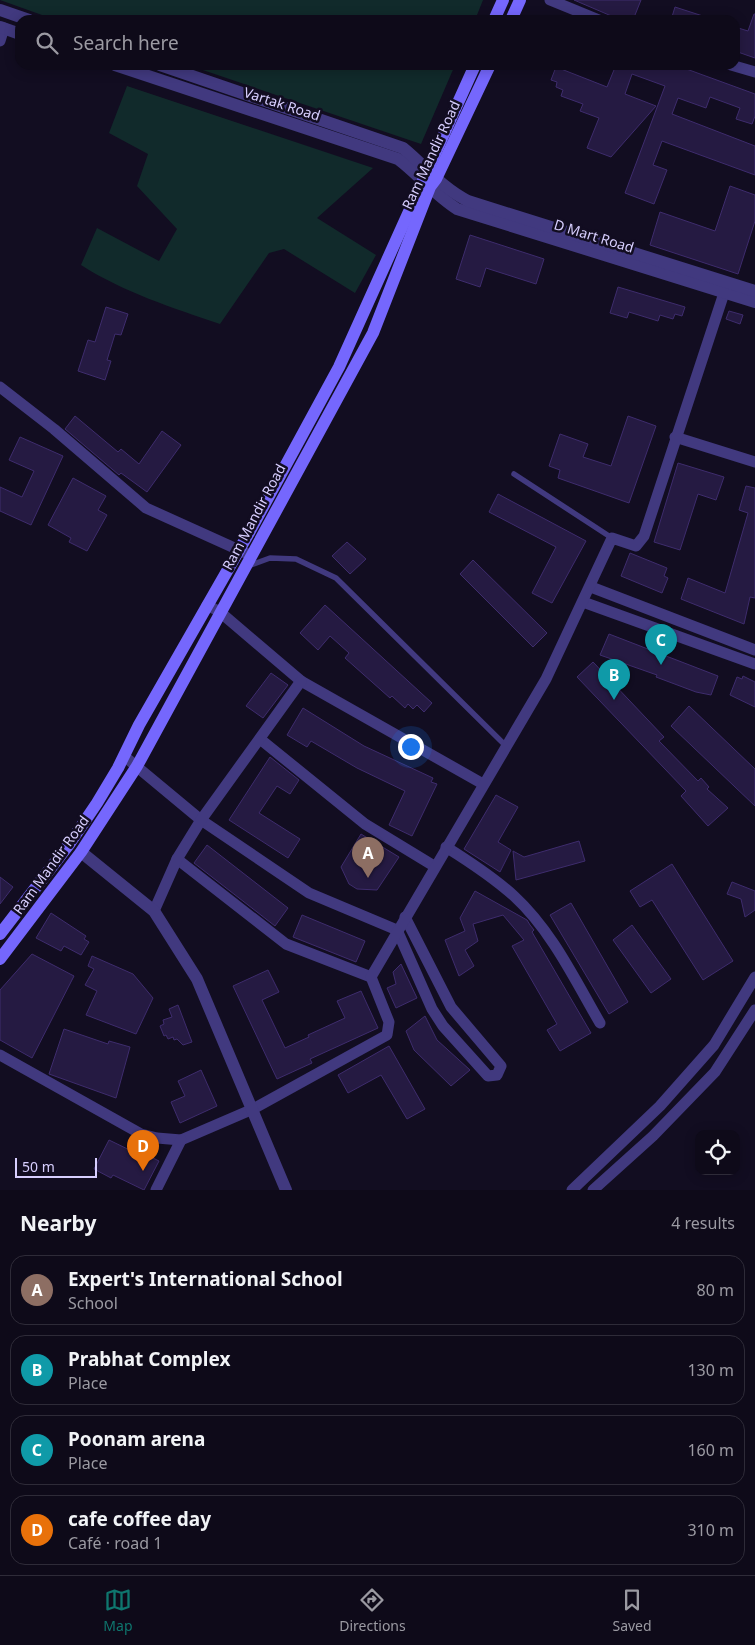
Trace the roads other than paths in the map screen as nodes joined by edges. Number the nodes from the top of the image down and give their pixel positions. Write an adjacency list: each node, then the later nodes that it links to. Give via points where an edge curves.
1 (503, 0): 6 (main road)
2 (520, 0): 7 (main road)
3 (550, 0): 8 (street)
4 (0, 10): 5 (street)
5 (15, 15)
6 (496, 15)
7 (513, 15)
8 (587, 15)
9 (2, 28): 10 (street); 11 (street)
10 (15, 32)
11 (0, 41)
12 (740, 68): 17 (street)
13 (130, 70): 18 (street, Vartak Road, via 398,159)
14 (175, 70): 18 (street, Vartak Road, via 403,148)
15 (474, 70): 18 (main road)
16 (487, 70): 18 (main road, Ram Mandir Road)
17 (755, 72)
18 (429, 178): 19 (street, D Mart Road, via 468,201); 27 (main road, via 339,367)
19 (725, 287): 20 (street, D Mart Road); 21 (street, D Mart Road); 23 (street)
20 (755, 291)
21 (755, 302)
22 (0, 387): 27 (street, via 146,508)
23 (675, 437): 24 (street); 26 (street, via 644,536 636,546)
24 (755, 462)
25 (514, 474): 26 (lane)
26 (612, 538): 29 (street)
27 (245, 552): 28 (main road, Ram Mandir Road); 31 (main road)
28 (244, 567): 32 (main road, Ram Mandir Road); 37 (lane, via 270,558 296,559 336,578)
29 (591, 587): 30 (street); 33 (street)
30 (584, 602): 34 (street); 37 (street, via 546,679)
31 (207, 605): 32 (street); 38 (main road)
32 (220, 612): 35 (street); 39 (main road, Ram Mandir Road)
33 (755, 650)
34 (755, 664)
35 (301, 681): 36 (street); 40 (street)
36 (260, 739): 41 (street); 45 (street, via 365,824)
37 (506, 746): 40 (street)
38 (124, 756): 39 (street); 49 (main road, via 70,843)
39 (137, 766): 41 (street); 43 (main road, Ram Mandir Road)
40 (483, 784): 42 (street)
41 (201, 820): 44 (street); 48 (street, via 309,893)
42 (446, 847): 45 (street); 56 (street, via 480,868 515,897 548,938)
43 (81, 852): 46 (street); 50 (main road, Ram Mandir Road)
44 (177, 859): 46 (street); 51 (street, via 286,944)
45 (434, 866): 47 (street)
46 (154, 911): 60 (street, via 197,979)
47 (405, 917): 48 (street); 57 (street, via 451,1007)
48 (397, 930): 51 (street); 59 (street, via 432,1008)
49 (0, 934)
50 (0, 959)
51 (371, 976): 60 (street, via 389,1022 387,1035)
52 (755, 977): 53 (street)
53 (744, 995): 54 (street); 62 (street, via 714,1045 660,1106)
54 (755, 1001)
55 (755, 1010): 63 (street, via 715,1072 653,1136)
56 (600, 1023)
57 (480, 1041): 59 (street); 59 (street, via 501,1066 500,1072 488,1076)
58 (0, 1055): 61 (street, via 141,1134)
59 (468, 1055)
60 (253, 1109): 61 (street); 65 (street)
61 (181, 1140): 64 (street)
62 (596, 1167): 63 (street); 66 (street)
63 (605, 1179): 67 (street)
64 (156, 1190)
65 (286, 1190)
66 (572, 1190)
67 (593, 1190)

